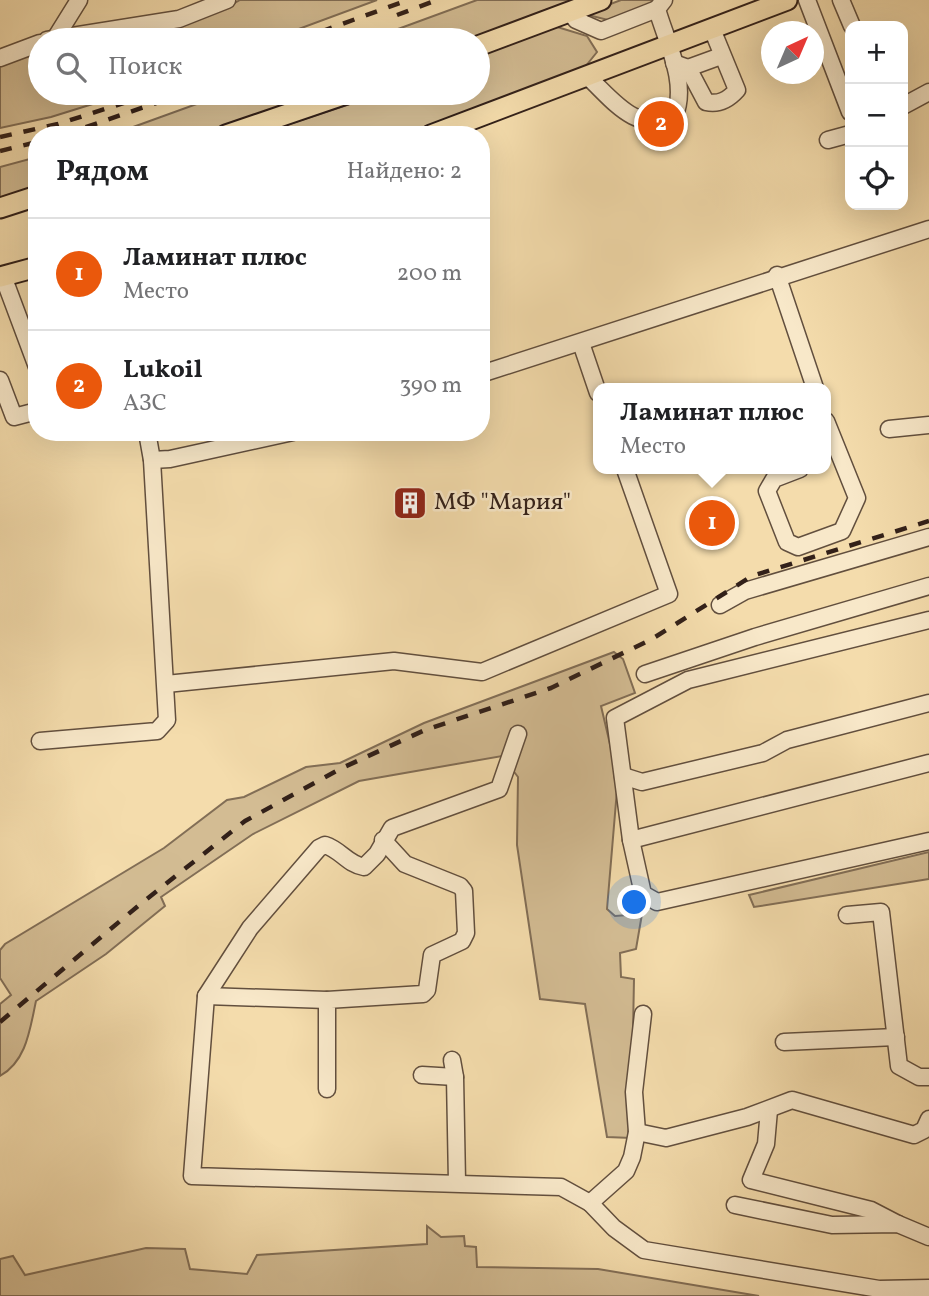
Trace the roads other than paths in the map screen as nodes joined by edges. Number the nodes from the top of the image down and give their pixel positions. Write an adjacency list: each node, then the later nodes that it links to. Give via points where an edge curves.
1 (79, 0): 10 (street)
2 (226, 0): 11 (street, via 179,19)
3 (601, 0): 8 (main road)
4 (787, 0): 12 (main road)
5 (807, 0): 20 (street)
6 (841, 0): 9 (street)
7 (661, 5): 8 (street, via 601,31 576,20); 17 (street)
8 (570, 12): 13 (main road)
9 (850, 21)
10 (59, 28)
11 (119, 28)
12 (712, 29): 15 (street); 17 (main road)
13 (490, 42)
14 (28, 48): 16 (street)
15 (721, 56): 17 (street); 17 (street, via 737,90 715,104 706,102)
16 (0, 58)
17 (676, 59): 18 (main road); 18 (street, via 677,109 674,117 658,123 644,123 624,110)
18 (587, 76): 24 (main road)
19 (929, 92): 21 (street)
20 (845, 100)
21 (908, 103)
22 (314, 105): 23 (main road)
23 (252, 126)
24 (455, 126)
25 (845, 135): 26 (street)
26 (828, 140)
27 (28, 199): 28 (main road)
28 (0, 208)
29 (929, 229): 31 (street)
30 (28, 270): 32 (main road)
31 (777, 275): 33 (street); 38 (street)
32 (1, 277): 34 (street)
33 (581, 343): 35 (street); 37 (street)
34 (28, 344)
35 (490, 371)
36 (0, 380): 39 (street, via 14,417)
37 (595, 383)
38 (813, 383)
39 (28, 413)
40 (929, 425): 41 (street)
41 (889, 429)
42 (149, 441): 45 (street)
43 (252, 441): 45 (street)
44 (832, 457): 47 (street, via 857,498 842,531 798,547 787,542 767,491 774,479)
45 (152, 460): 53 (street)
46 (627, 474): 53 (street, via 669,594 482,672 394,661)
47 (787, 474)
48 (929, 537): 50 (street, via 745,591)
49 (929, 586): 52 (street)
50 (720, 606)
51 (929, 620): 58 (street, via 688,680 615,718)
52 (645, 674)
53 (166, 684): 56 (street, via 167,720 157,731)
54 (929, 703): 58 (street, via 787,740 763,753 642,782)
55 (518, 734): 59 (street, via 499,789 392,828)
56 (40, 741)
57 (929, 763): 60 (street)
58 (623, 776): 60 (street)
59 (383, 840): 63 (street, via 364,867 350,864 332,847 319,848 250,928); 64 (street, via 405,864 460,886 466,933 462,941 432,955 423,994)
60 (631, 840): 61 (street, via 643,894 657,902)
61 (929, 841)
62 (847, 915): 66 (street, via 881,912)
63 (206, 996): 64 (street); 76 (street, via 192,1176)
64 (327, 1000): 72 (street)
65 (643, 1014): 75 (street, via 634,1091)
66 (896, 1037): 67 (street); 71 (street, via 899,1066)
67 (784, 1042)
68 (452, 1060): 70 (street)
69 (422, 1075): 70 (street)
70 (456, 1077): 76 (street)
71 (929, 1077)
72 (327, 1089)
73 (769, 1110): 74 (street, via 792,1100 914,1135 924,1130); 75 (street, via 666,1138); 79 (street, via 766,1144 751,1180 871,1210)
74 (929, 1118)
75 (637, 1132): 77 (street, via 626,1171)
76 (457, 1182): 77 (street, via 561,1186)
77 (590, 1203): 82 (street, via 644,1250)
78 (735, 1205): 79 (street, via 832,1225)
79 (898, 1224): 80 (street)
80 (929, 1237)
81 (929, 1288): 82 (street)
82 (879, 1292)

